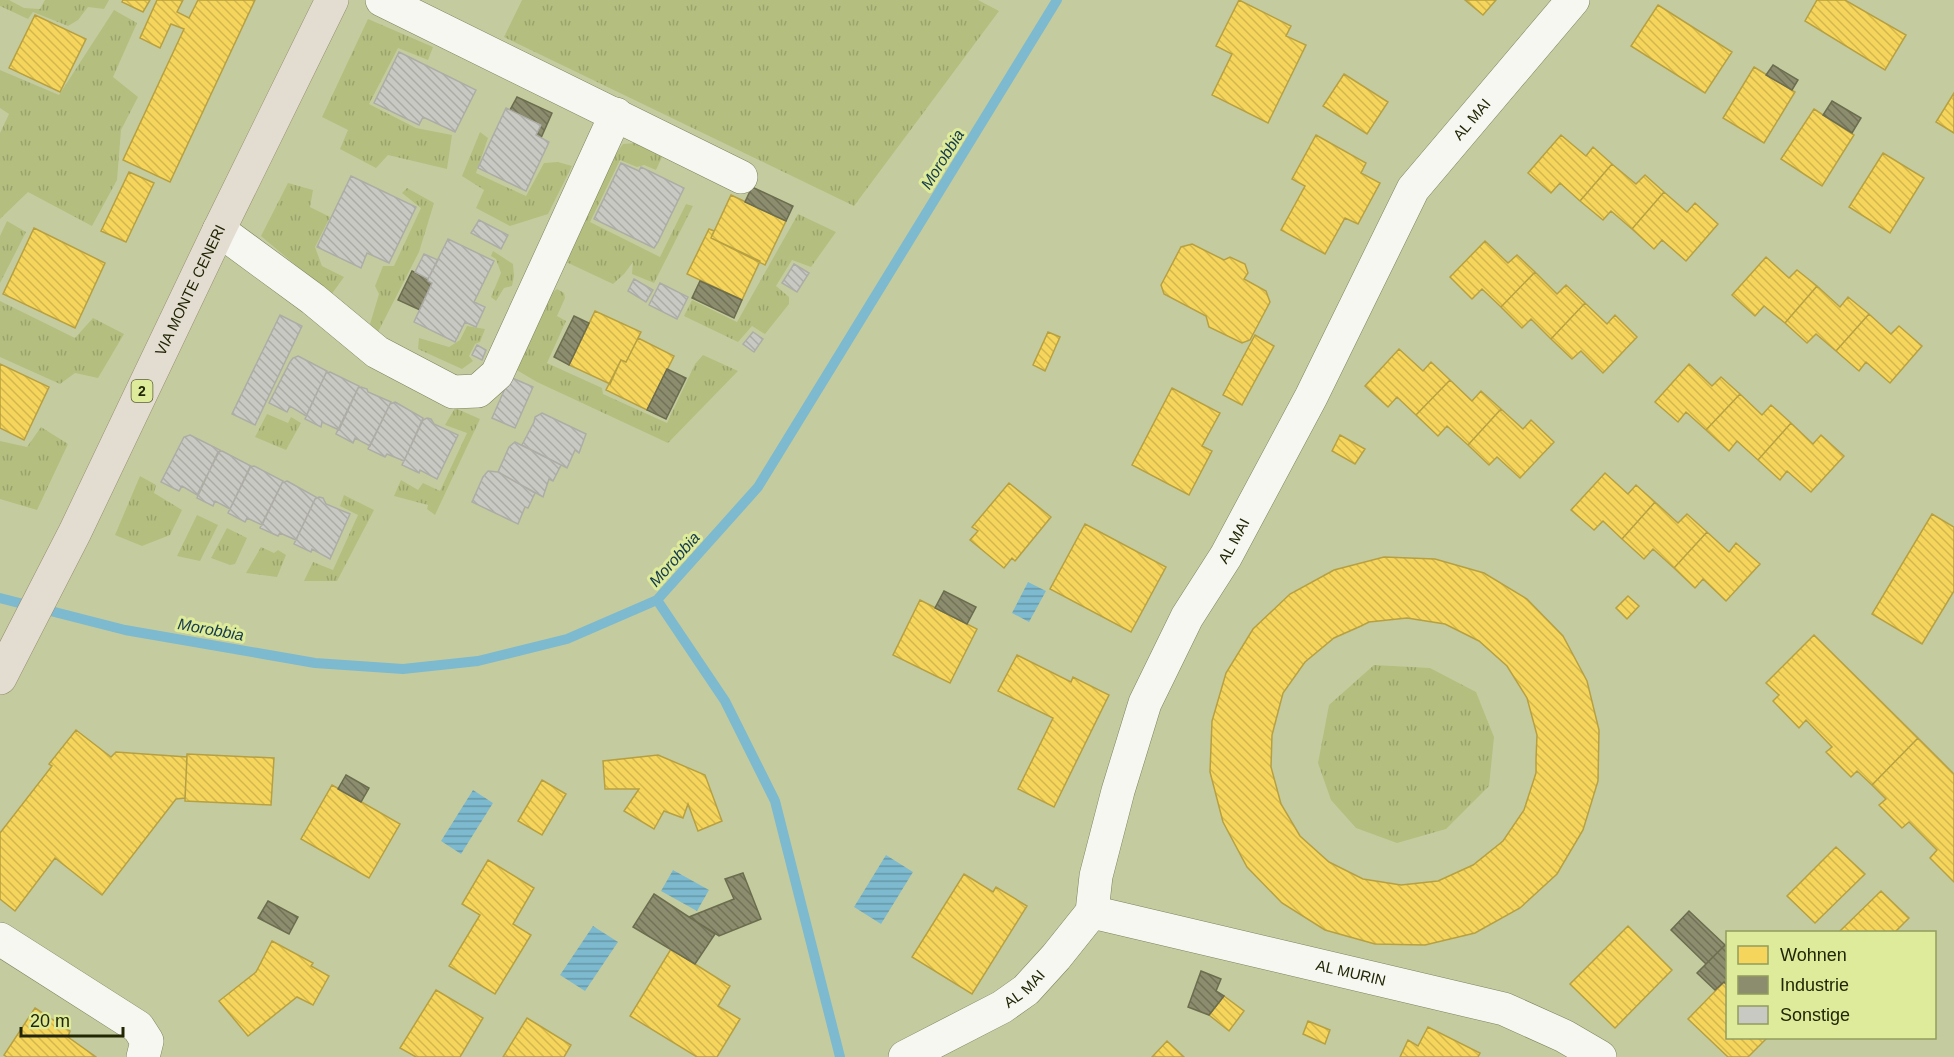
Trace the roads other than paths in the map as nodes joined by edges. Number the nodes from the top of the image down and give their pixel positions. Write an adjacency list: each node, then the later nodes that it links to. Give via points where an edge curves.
1 (332, 0): 6 (main road, VIA MONTE CENERI / 2)
2 (382, 0): 4 (street)
3 (1573, 0): 8 (street, AL MAI, via 1413,189 1311,397 1226,556 1187,617 1145,703 1098,866)
4 (616, 114): 5 (street); 6 (street, via 496,374 478,391 453,392 377,352)
5 (741, 177)
6 (219, 230): 7 (main road, VIA MONTE CENERI / 2)
7 (5, 669)
8 (1092, 912): 11 (street, AL MAI, via 1026,990 1002,1007); 12 (street, AL MURIN, via 1504,1009 1564,1035)
9 (0, 939): 10 (street, via 138,1027 147,1041)
10 (143, 1057)
11 (905, 1057)
12 (1600, 1057)

